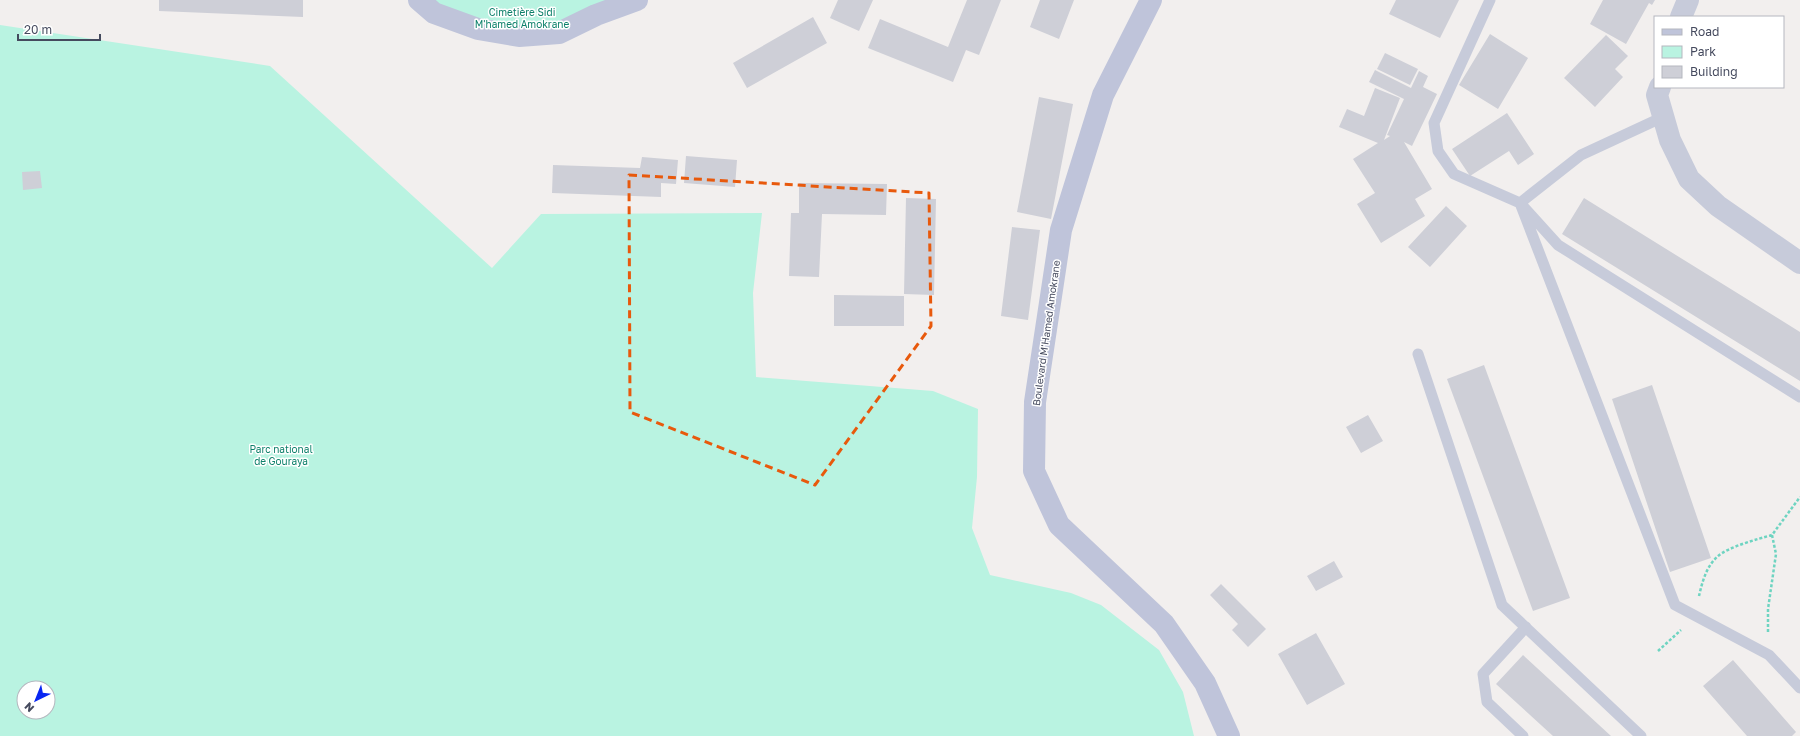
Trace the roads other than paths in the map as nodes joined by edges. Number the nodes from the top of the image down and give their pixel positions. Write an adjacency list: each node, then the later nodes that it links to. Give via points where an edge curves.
1 (419, 0): 2 (main road, via 434,13 463,24 519,36 559,33 596,15)
2 (637, 0)
3 (1151, 0): 15 (main road, Boulevard M'Hamed Amokrane, via 1103,95 1062,230 1035,402 1034,471 1059,525 1164,624 1205,683)
4 (1490, 0): 9 (lane, via 1434,123 1438,151 1454,174)
5 (1688, 0): 6 (street)
6 (1681, 16)
7 (1660, 88): 8 (street, via 1657,95)
8 (1663, 117): 9 (lane, via 1581,154); 10 (street, via 1670,140 1689,179 1718,206)
9 (1520, 202): 12 (lane, via 1558,245); 14 (lane, via 1675,605 1769,655)
10 (1800, 262)
11 (1418, 354): 13 (lane, via 1502,605)
12 (1800, 397)
13 (1526, 627): 16 (lane, via 1483,674 1487,702); 17 (lane)
14 (1800, 688)
15 (1229, 736)
16 (1524, 736)
17 (1641, 736)

